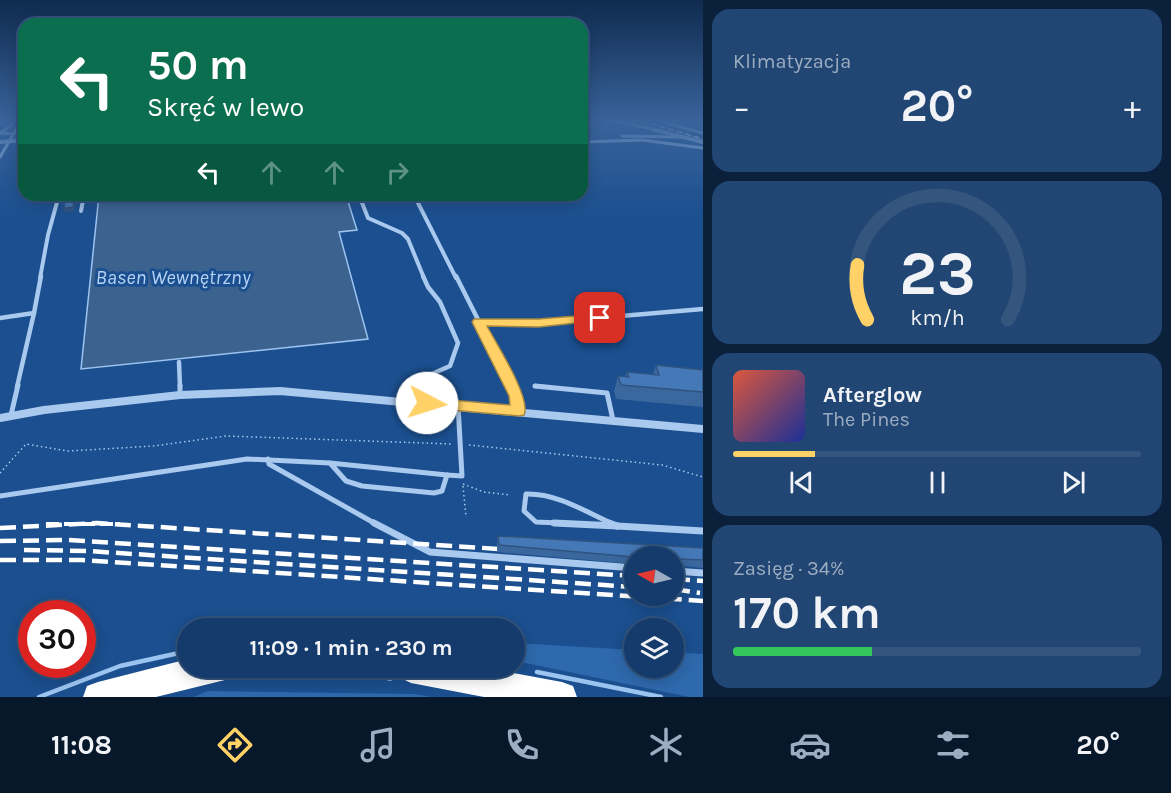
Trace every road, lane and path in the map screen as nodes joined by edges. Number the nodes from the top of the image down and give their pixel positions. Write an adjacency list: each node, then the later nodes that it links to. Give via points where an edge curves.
1 (58, 201): 7 (lane)
2 (83, 201): 5 (lane)
3 (361, 201): 13 (lane, via 368,218 408,239 458,343 450,366 427,376)
4 (417, 201): 9 (lane)
5 (81, 211)
6 (703, 309): 9 (lane, via 539,323)
7 (34, 314): 8 (lane); 16 (lane)
8 (0, 318)
9 (479, 322): 15 (lane, via 517,396)
10 (179, 362): 12 (lane)
11 (535, 386): 18 (lane, via 607,393)
12 (180, 394): 13 (street, via 280,391); 16 (street)
13 (427, 403): 14 (street)
14 (458, 405): 15 (street); 20 (lane)
15 (519, 411): 18 (street)
16 (11, 415): 17 (street)
17 (0, 418)
18 (613, 420): 19 (street)
19 (703, 429)
20 (460, 444): 23 (path, via 226,435 154,446 68,451 26,444); 25 (lane); 26 (path, via 662,465)
21 (268, 459): 22 (lane); 29 (lane, via 209,463); 33 (lane, via 269,464 430,552)
22 (330, 463): 24 (lane); 24 (lane, via 346,480 362,486 442,491)
23 (0, 473)
24 (447, 475): 25 (lane)
25 (462, 476): 27 (path)
26 (703, 477)
27 (463, 484): 28 (path, via 484,492); 30 (path)
28 (511, 495)
29 (0, 496)
30 (466, 518)
31 (618, 527): 31 (lane, via 536,522 528,518 522,502 526,495 535,492 548,495); 32 (lane)
32 (703, 531)
33 (624, 567)
34 (684, 572): 35 (lane)
35 (703, 573)
36 (177, 676): 38 (highway)
37 (434, 678): 39 (highway)
38 (98, 697)
39 (562, 697)

